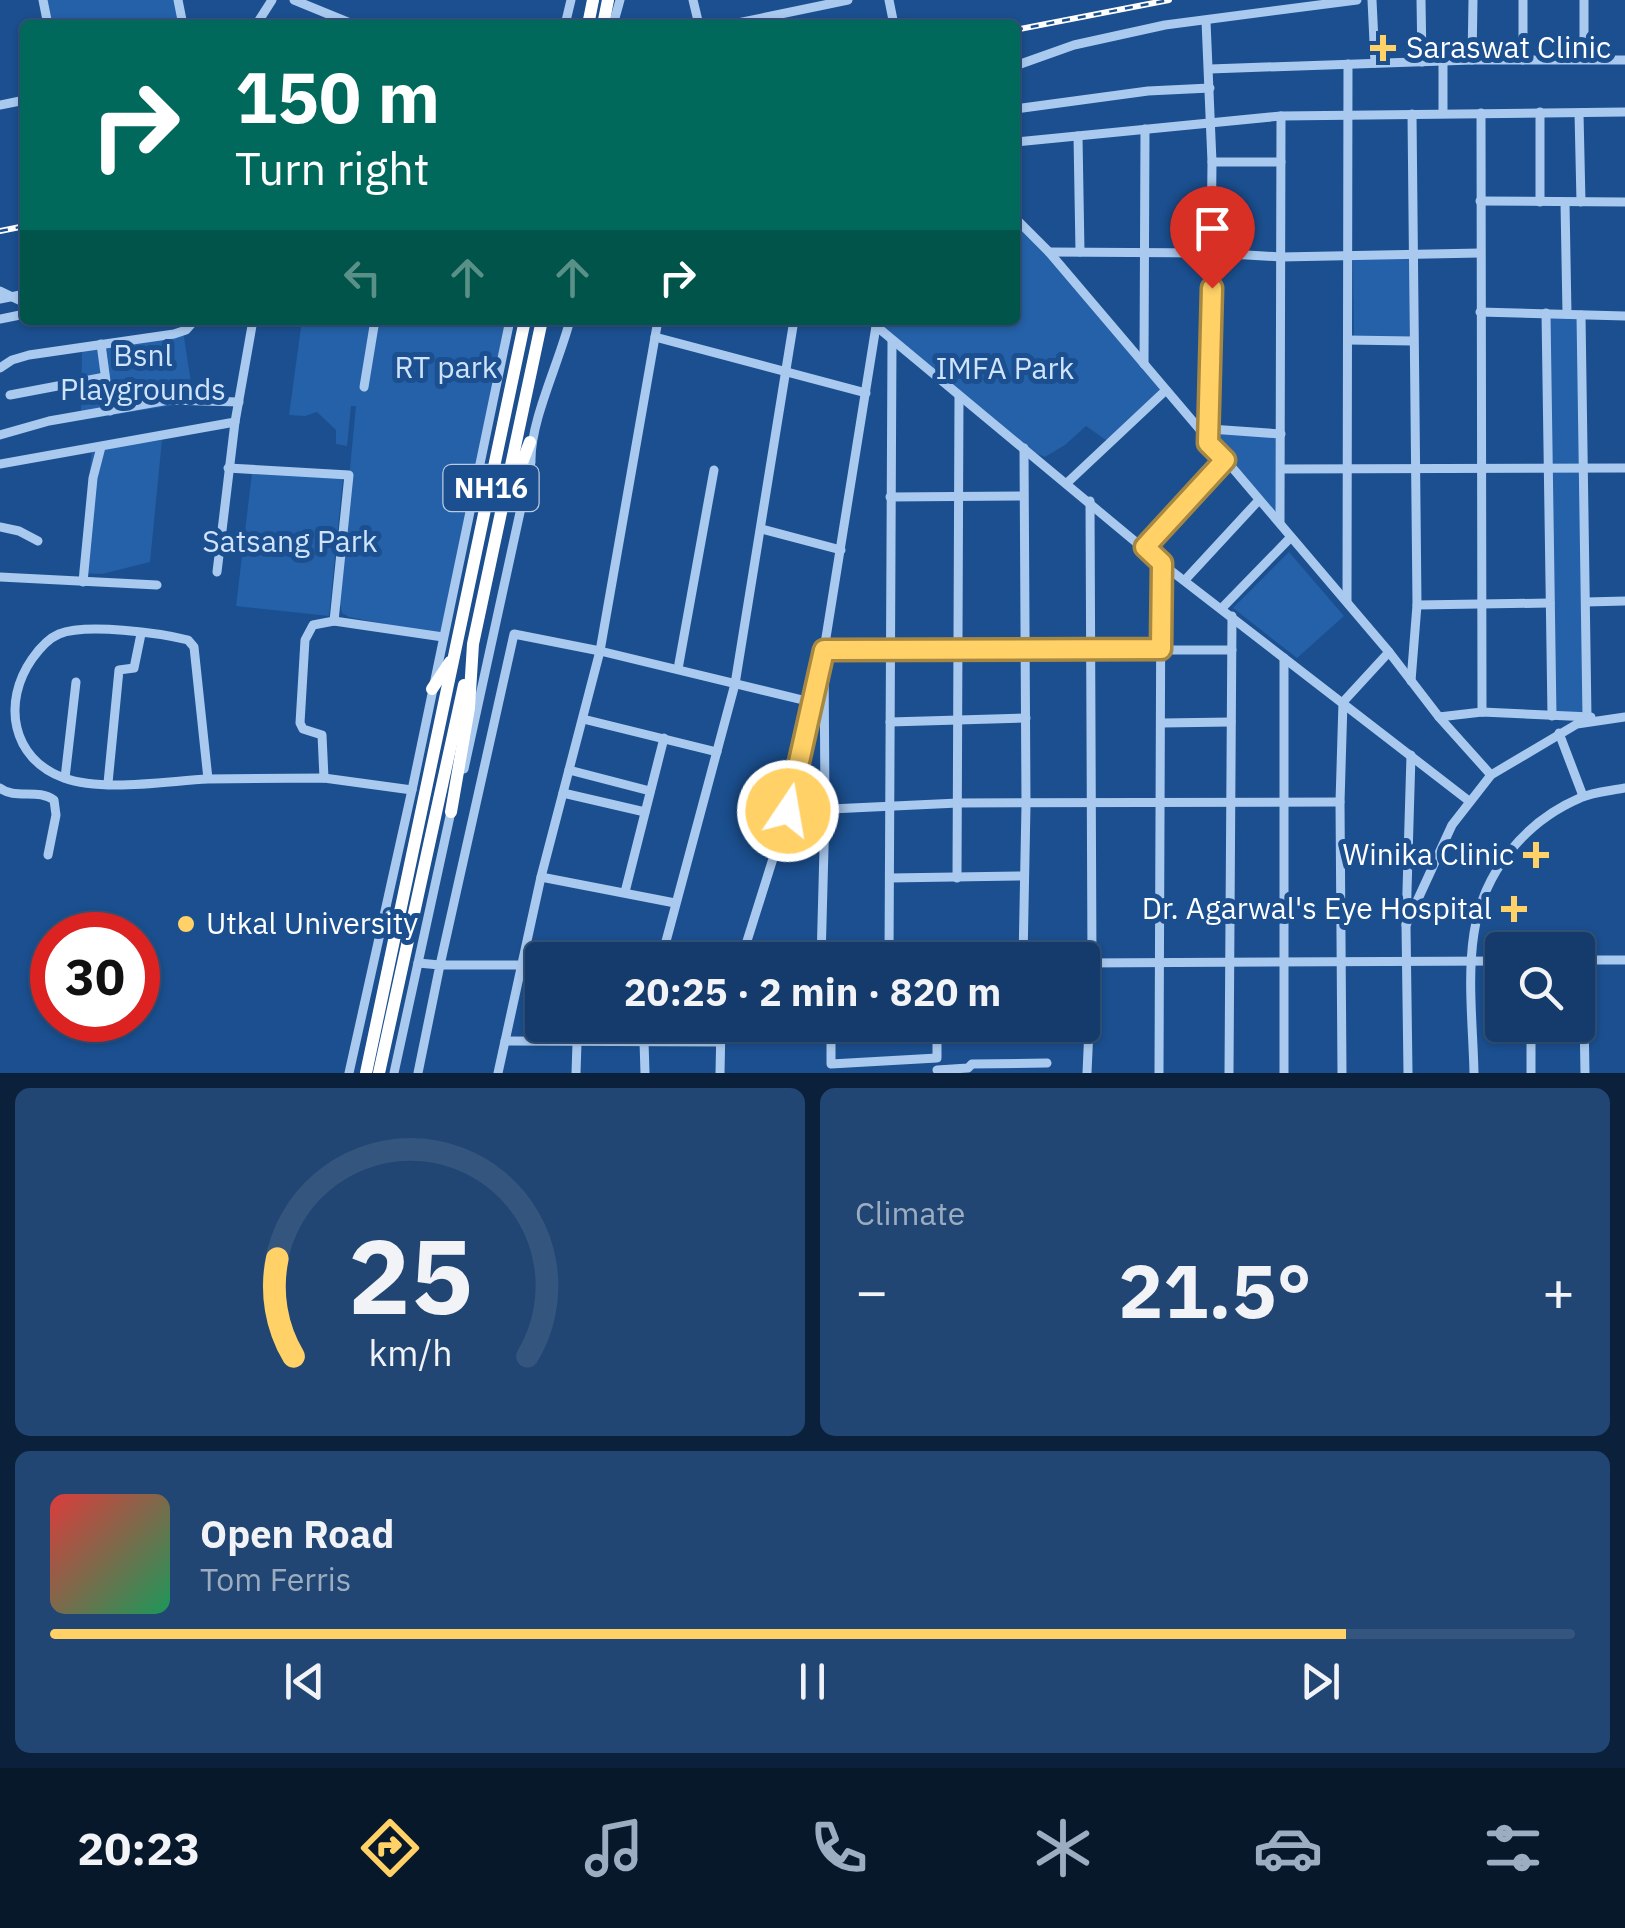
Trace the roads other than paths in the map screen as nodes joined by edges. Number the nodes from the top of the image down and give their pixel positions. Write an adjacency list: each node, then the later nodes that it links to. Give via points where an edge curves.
1 (294, 0): 9 (street)
2 (848, 0): 10 (street)
3 (1357, 0): 11 (street)
4 (1372, 0): 18 (street)
5 (1421, 0): 16 (street)
6 (1473, 0): 13 (street)
7 (1523, 0): 14 (street)
8 (1584, 0): 12 (street)
9 (343, 20)
10 (752, 20)
11 (1206, 21): 19 (street, via 1074,45); 21 (street)
12 (1584, 58): 14 (street); 15 (street)
13 (1472, 60): 14 (street); 17 (street)
14 (1523, 60)
15 (1625, 60)
16 (1422, 62): 17 (street); 18 (street)
17 (1443, 62): 26 (street)
18 (1375, 63): 20 (street)
19 (1020, 64)
20 (1348, 64): 21 (street); 29 (street)
21 (1210, 69): 22 (street)
22 (1210, 88): 23 (street); 32 (street)
23 (1020, 109)
24 (1540, 112): 27 (street); 28 (street); 39 (street)
25 (1625, 112): 28 (street)
26 (1443, 113): 27 (street); 30 (street)
27 (1480, 113): 38 (street)
28 (1580, 113): 41 (street)
29 (1346, 114): 30 (street); 31 (street); 50 (street)
30 (1412, 114): 49 (street)
31 (1282, 116): 32 (street); 37 (street)
32 (1211, 123): 33 (street); 36 (street)
33 (1146, 129): 34 (street); 46 (street)
34 (1078, 136): 35 (street); 45 (street)
35 (1020, 142)
36 (1212, 162): 37 (street); 47 (street)
37 (1281, 162): 51 (street)
38 (1480, 201): 39 (street); 48 (street)
39 (1540, 202): 40 (street)
40 (1566, 202): 41 (street); 54 (street)
41 (1582, 202): 42 (street)
42 (1625, 202)
43 (1020, 223): 44 (street)
44 (1049, 252): 45 (street); 73 (street)
45 (1080, 252): 46 (street)
46 (1147, 252): 47 (street); 73 (street)
47 (1213, 252): 51 (street); 85 (street)
48 (1480, 253): 49 (street); 52 (street)
49 (1412, 255): 50 (street); 70 (street)
50 (1345, 256): 51 (street); 69 (street)
51 (1281, 257): 86 (street)
52 (1480, 312): 53 (street); 101 (street)
53 (1546, 313): 54 (street); 97 (street)
54 (1567, 314): 55 (street)
55 (1581, 315): 56 (street); 95 (street)
56 (1625, 316)
57 (191, 325): 72 (street, via 174,334)
58 (251, 325): 82 (street)
59 (374, 325): 77 (street)
60 (509, 325): 135 (street)
61 (524, 325): 151 (highway, NH16, via 454,656)
62 (541, 325): 109 (highway, NH16)
63 (569, 325): 88 (street)
64 (657, 325): 68 (street)
65 (793, 325): 75 (street)
66 (876, 325): 79 (street)
67 (878, 325): 71 (street)
68 (655, 336): 75 (street); 143 (street)
69 (1348, 340): 70 (street); 100 (street)
70 (1412, 340): 102 (street)
71 (892, 341): 81 (street); 106 (street)
72 (101, 344): 74 (street, via 12,360); 76 (street)
73 (1144, 364): 78 (street)
74 (0, 368)
75 (786, 372): 79 (street); 112 (street)
76 (105, 378): 80 (street); 83 (street)
77 (364, 387)
78 (1166, 390): 89 (street); 103 (street)
79 (866, 393): 116 (street)
80 (10, 395)
81 (959, 396): 91 (street); 105 (street)
82 (239, 402): 83 (street, via 182,399); 84 (street)
83 (110, 411): 87 (street)
84 (236, 422): 90 (street); 94 (street)
85 (1210, 428): 86 (street); 89 (street)
86 (1281, 434): 99 (street)
87 (0, 435)
88 (530, 442): 109 (highway); 132 (street)
89 (1208, 443): 92 (street)
90 (101, 447): 93 (street); 121 (street)
91 (1024, 448): 103 (street); 104 (street)
92 (1225, 460): 107 (street); 115 (street)
93 (0, 464)
94 (228, 468): 118 (street); 131 (street, via 348,475)
95 (1584, 468): 96 (street); 97 (street); 125 (street)
96 (1625, 468)
97 (1548, 469): 101 (street); 124 (street)
98 (714, 470): 147 (street)
99 (1281, 470): 100 (street); 110 (street)
100 (1346, 470): 102 (street); 126 (street)
101 (1482, 470): 102 (street); 127 (street)
102 (1414, 471): 128 (street)
103 (1068, 482): 108 (street)
104 (1023, 496): 105 (street); 144 (street)
105 (958, 497): 106 (street); 137 (street)
106 (890, 498): 140 (street)
107 (1259, 500): 110 (street); 120 (street)
108 (1090, 501): 115 (street); 141 (street)
109 (502, 515): 136 (highway, NH16)
110 (1280, 524): 113 (street)
111 (0, 527): 114 (street)
112 (762, 530): 116 (street); 150 (street)
113 (1292, 538): 126 (street); 129 (street)
114 (38, 541)
115 (1145, 547): 117 (street)
116 (840, 550): 139 (street)
117 (1162, 563): 120 (street); 138 (street)
118 (217, 572)
119 (0, 577): 121 (street)
120 (1186, 580): 129 (street)
121 (83, 582): 122 (street)
122 (157, 586)
123 (1625, 601): 125 (street)
124 (1550, 602): 127 (street); 155 (street)
125 (1586, 602): 157 (street)
126 (1347, 603): 145 (street)
127 (1482, 604): 128 (street); 154 (street)
128 (1416, 605): 149 (street)
129 (1222, 608): 130 (street)
130 (1232, 616): 142 (street); 146 (street)
131 (334, 620): 135 (street); 172 (street, via 308,632 302,685 300,723 322,735)
132 (494, 629): 134 (street); 192 (street)
133 (140, 634): 171 (street, via 66,632 47,641 23,673 15,729 32,756); 173 (street, via 193,644); 174 (street, via 134,668 119,670)
134 (514, 634): 143 (street); 219 (street)
135 (443, 636): 151 (street)
136 (473, 644): 192 (highway, via 470,708); 237 (highway, NH16)
137 (956, 649): 140 (street); 144 (street); 161 (street)
138 (1161, 649): 141 (street); 142 (street); 164 (street)
139 (824, 650): 140 (street); 152 (street); 190 (street)
140 (890, 650): 162 (street)
141 (1092, 650): 144 (street); 184 (street)
142 (1232, 650): 163 (street)
143 (600, 651): 147 (street); 159 (street)
144 (1026, 652): 160 (street)
145 (1389, 652): 149 (street); 153 (street)
146 (1284, 658): 153 (street); 187 (street)
147 (678, 669): 150 (street)
148 (76, 682): 171 (street)
149 (1411, 682): 156 (street)
150 (735, 684): 152 (street); 167 (street)
151 (439, 693): 177 (street); 236 (highway, NH16)
152 (810, 702): 191 (street)
153 (1343, 702): 168 (street); 182 (street)
154 (1482, 712): 155 (street); 156 (street)
155 (1552, 716): 157 (street)
156 (1439, 717): 170 (street)
157 (1587, 717): 158 (street)
158 (1622, 717): 165 (street)
159 (583, 718): 166 (street); 169 (street)
160 (1026, 718): 161 (street); 189 (street)
161 (958, 721): 162 (street); 183 (street)
162 (890, 722): 188 (street)
163 (1231, 722): 164 (street); 186 (street)
164 (1162, 723): 185 (street)
165 (1559, 734): 170 (street); 180 (street)
166 (664, 738): 167 (street); 178 (street)
167 (716, 752): 200 (street)
168 (1411, 755): 181 (street); 201 (street)
169 (570, 770): 178 (street); 179 (street)
170 (1491, 775): 181 (street)
171 (66, 778): 174 (street)
172 (324, 778): 173 (street); 177 (street)
173 (208, 780): 174 (street)
174 (108, 783)
175 (0, 788): 194 (street, via 54,800)
176 (1625, 788): 180 (street)
177 (412, 790): 235 (street)
178 (650, 790): 193 (street)
179 (563, 794): 193 (street); 196 (street)
180 (1584, 796): 212 (street, via 1526,832 1496,867 1480,908)
181 (1469, 801): 201 (street, via 1438,850)
182 (1340, 802): 187 (street); 210 (street)
183 (958, 803): 188 (street); 189 (street); 198 (street)
184 (1093, 804): 185 (street); 189 (street); 207 (street)
185 (1160, 804): 186 (street); 218 (street)
186 (1230, 804): 187 (street); 215 (street)
187 (1284, 804): 216 (street)
188 (890, 805): 190 (street); 197 (street)
189 (1026, 805): 195 (street)
190 (825, 810): 191 (street); 204 (street)
191 (788, 811): 203 (street)
192 (451, 812): 217 (street)
193 (645, 812): 199 (street)
194 (48, 855)
195 (1024, 876): 198 (street); 206 (street)
196 (541, 877): 199 (street); 220 (street)
197 (890, 878): 198 (street); 205 (street)
198 (958, 878)
199 (625, 892): 200 (street)
200 (675, 902): 202 (street)
201 (1406, 925): 211 (street)
202 (665, 942)
203 (748, 942)
204 (821, 942)
205 (888, 942)
206 (1023, 942)
207 (1088, 942)
208 (1595, 960): 209 (street)
209 (1625, 960)
210 (1340, 961): 211 (street); 216 (street); 248 (street)
211 (1407, 961): 212 (street); 249 (street)
212 (1472, 961): 213 (street); 250 (street)
213 (1485, 961)
214 (1100, 962): 218 (street)
215 (1228, 962): 216 (street); 218 (street); 246 (street)
216 (1284, 962): 247 (street)
217 (418, 963): 219 (street); 238 (street)
218 (1159, 964): 245 (street)
219 (440, 965): 220 (street); 239 (street)
220 (521, 966): 221 (street); 222 (street)
221 (525, 966)
222 (505, 1042): 231 (street); 240 (street)
223 (610, 1042): 231 (street)
224 (644, 1042): 242 (street)
225 (721, 1042): 243 (street)
226 (830, 1042): 232 (street, via 831,1064)
227 (937, 1042): 232 (street)
228 (1087, 1042): 244 (street)
229 (1531, 1042): 251 (street)
230 (1584, 1042): 252 (street)
231 (577, 1043): 241 (street)
232 (937, 1058): 234 (street)
233 (1046, 1064): 234 (street, via 972,1064)
234 (937, 1072)
235 (348, 1073)
236 (366, 1073)
237 (380, 1073)
238 (394, 1073)
239 (418, 1073)
240 (498, 1073)
241 (576, 1073)
242 (645, 1073)
243 (720, 1073)
244 (1087, 1073)
245 (1159, 1073)
246 (1228, 1073)
247 (1284, 1073)
248 (1342, 1073)
249 (1408, 1073)
250 (1474, 1073)
251 (1531, 1073)
252 (1585, 1073)

